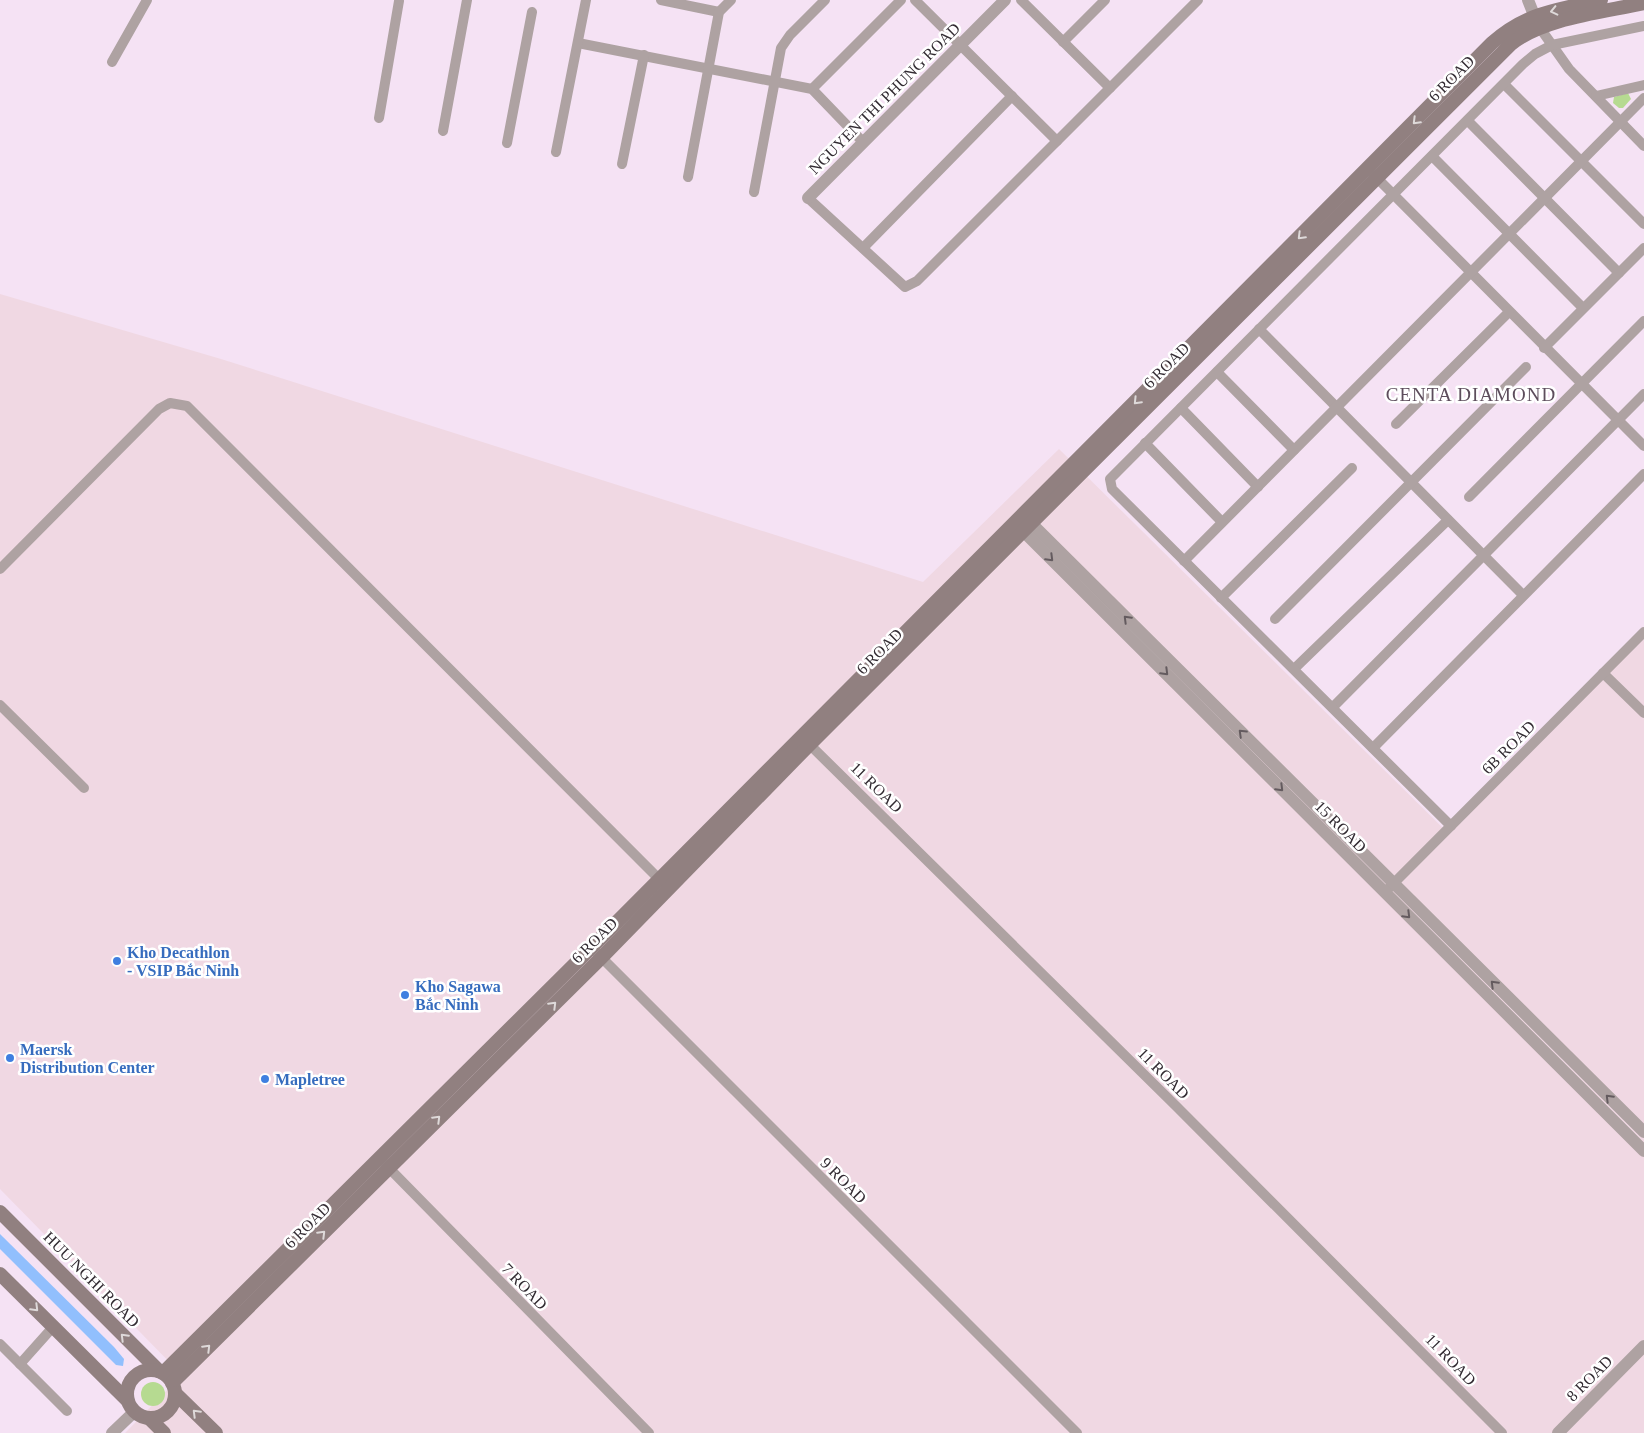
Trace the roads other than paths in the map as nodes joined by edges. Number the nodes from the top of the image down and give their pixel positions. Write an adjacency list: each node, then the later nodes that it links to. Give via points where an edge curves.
1 (148, 0): 26 (street)
2 (467, 0): 39 (street)
3 (586, 0): 22 (street)
4 (661, 0): 18 (street)
5 (731, 0): 18 (street)
6 (825, 0): 28 (street, via 784,42)
7 (901, 0): 32 (street)
8 (915, 0): 23 (street)
9 (1005, 0): 23 (street, NGUYEN THI PHUNG ROAD)
10 (1021, 0): 21 (street)
11 (1105, 0): 21 (street)
12 (1198, 0): 31 (street)
13 (1528, 0): 19 (street)
14 (1601, 0): 19 (main road, 6 ROAD, one-way to 19)
15 (399, 1): 36 (street)
16 (1644, 3): 19 (main road, 6 ROAD)
17 (532, 12): 42 (street)
18 (720, 12): 27 (street)
19 (1537, 21): 24 (street); 48 (main road, 6 ROAD)
20 (1644, 26): 24 (street)
21 (1063, 42): 31 (street)
22 (578, 43): 25 (street); 44 (street)
23 (960, 44): 33 (street); 41 (street, NGUYEN THI PHUNG ROAD)
24 (1552, 44): 29 (street, via 1535,54); 34 (street, via 1569,69)
25 (644, 55): 27 (street); 47 (street)
26 (112, 62)
27 (709, 69): 28 (street); 49 (street)
28 (776, 81): 32 (street); 50 (street)
29 (1504, 84): 37 (street); 46 (street)
30 (1644, 85): 34 (street)
31 (1110, 88): 40 (street)
32 (812, 89): 41 (street)
33 (1012, 96): 40 (street); 56 (street)
34 (1596, 96): 38 (street)
35 (1644, 98): 38 (street)
36 (378, 118)
37 (1468, 121): 45 (street); 52 (street)
38 (1620, 122): 43 (street); 46 (street)
39 (443, 131)
40 (1057, 141): 56 (street, via 918,281 905,287)
41 (863, 142): 53 (street, NGUYEN THI PHUNG ROAD)
42 (507, 143)
43 (1644, 146)
44 (556, 152)
45 (1432, 156): 51 (street); 55 (street)
46 (1582, 161): 52 (street); 54 (street)
47 (622, 164)
48 (1372, 173): 51 (street); 83 (main road, 6 ROAD)
49 (688, 177)
50 (754, 192)
51 (1392, 193): 58 (street); 63 (street)
52 (1545, 196): 55 (street); 59 (street)
53 (808, 198): 56 (street)
54 (1644, 224)
55 (1509, 233): 58 (street); 60 (street)
56 (863, 248)
57 (1644, 248): 59 (street)
58 (1470, 272): 61 (street); 69 (street)
59 (1619, 273): 60 (street)
60 (1583, 308): 64 (street)
61 (1509, 312): 64 (street); 72 (street)
62 (1644, 321): 67 (street)
63 (1258, 329): 66 (street); 69 (street)
64 (1544, 348): 67 (street)
65 (1526, 367): 78 (street)
66 (1217, 372): 70 (street); 75 (street)
67 (1580, 384): 71 (street); 80 (street)
68 (1644, 394): 71 (street)
69 (1336, 407): 75 (street); 78 (street)
70 (1181, 408): 73 (street); 79 (street)
71 (1618, 421): 74 (street); 84 (street)
72 (1396, 424)
73 (1145, 443): 82 (street); 85 (street, via 1113,475 1110,484)
74 (1644, 446)
75 (1294, 450): 79 (street)
76 (1352, 468): 88 (street)
77 (1644, 474): 87 (street)
78 (1411, 482): 81 (street); 89 (street)
79 (1258, 486): 82 (street)
80 (1469, 497)
81 (1448, 520): 84 (street); 91 (street)
82 (1222, 522): 85 (street)
83 (1024, 524): 96 (main road, 6 ROAD); 101 (street, 15 ROAD)
84 (1484, 556): 87 (street); 94 (street)
85 (1184, 561): 88 (street)
86 (0, 569): 100 (street, via 159,410 170,403 187,406)
87 (1524, 595): 97 (street)
88 (1221, 598): 91 (street)
89 (1275, 619)
90 (1644, 632): 92 (street, 6B ROAD)
91 (1294, 669): 94 (street)
92 (1603, 673): 95 (street); 99 (street, 6B ROAD)
93 (0, 705): 98 (street)
94 (1333, 707): 97 (street)
95 (1644, 713)
96 (806, 740): 100 (main road, 6 ROAD); 121 (street, 11 ROAD)
97 (1373, 748): 99 (street)
98 (84, 788)
99 (1451, 826): 101 (street, 6B ROAD)
100 (664, 884): 102 (main road, 6 ROAD)
101 (1389, 888): 103 (street, 15 ROAD, one-way to 101); 104 (street, 15 ROAD, one-way to 104)
102 (596, 953): 105 (main road, 6 ROAD); 120 (street, 9 ROAD)
103 (1644, 1132)
104 (1644, 1151)
105 (385, 1163): 112 (main road, 6 ROAD); 119 (street, 7 ROAD)
106 (0, 1212): 112 (main road, HUU NGHI ROAD, one-way to 106)
107 (0, 1274): 108 (main road, one-way to 108)
108 (54, 1327): 111 (street); 113 (main road)
109 (0, 1344): 111 (street)
110 (1644, 1346): 122 (street, 8 ROAD)
111 (20, 1364): 114 (street)
112 (167, 1380): 113 (main road, via 146,1370 135,1376 128,1387); 115 (main road, via 170,1409); 118 (main road, HUU NGHI ROAD, one-way to 112)
113 (131, 1406): 115 (main road); 116 (street)
114 (67, 1411)
115 (150, 1419): 117 (main road)
116 (112, 1433)
117 (164, 1433)
118 (216, 1433)
119 (648, 1433)
120 (1077, 1433)
121 (1502, 1433)
122 (1558, 1433)

